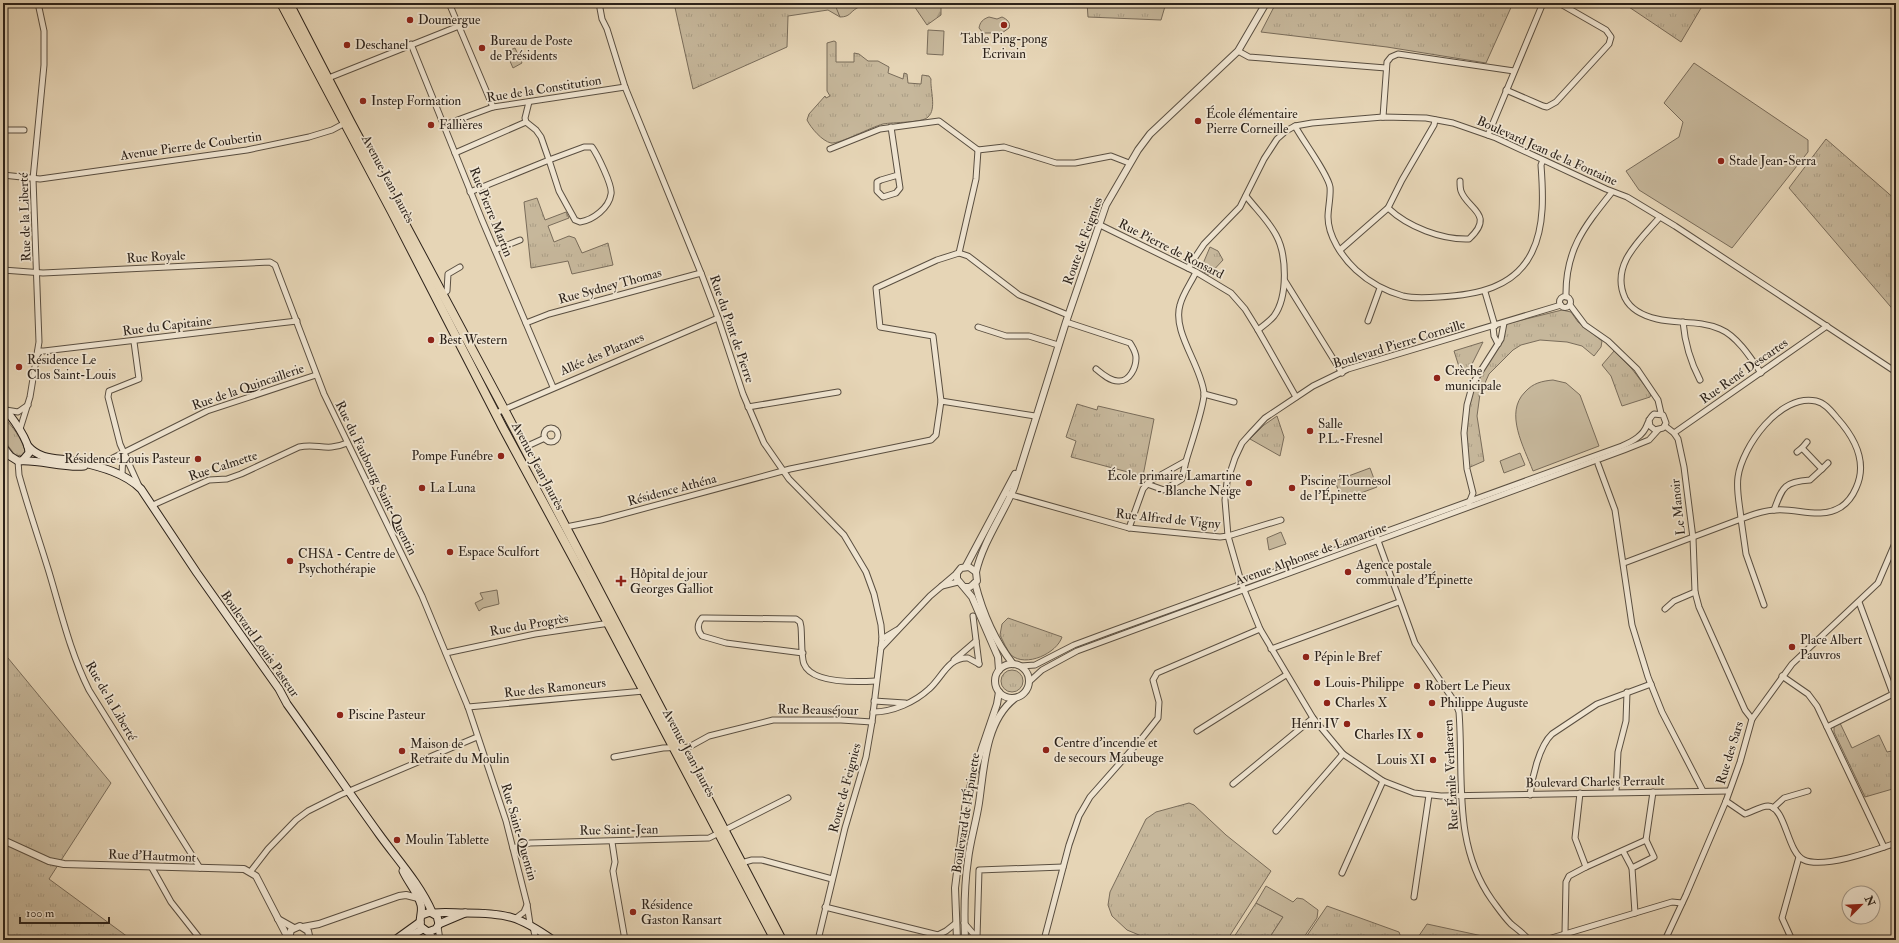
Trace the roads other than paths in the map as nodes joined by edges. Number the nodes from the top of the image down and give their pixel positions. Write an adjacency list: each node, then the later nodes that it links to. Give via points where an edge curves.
1 (38, 3): 37 (street, Rue de la Liberté, via 44,31 44,50)
2 (281, 3): 14 (main road, Avenue Jean Jaurès)
3 (289, 3): 14 (main road, Avenue Jean Jaurès)
4 (449, 3): 9 (street)
5 (599, 3): 15 (street, Rue du Pont de Pierre, via 602,20)
6 (1266, 3): 11 (street, Route de Feignies)
7 (1543, 3): 13 (street)
8 (1559, 3): 16 (street, via 1606,30 1610,35 1609,44 1551,105 1543,106)
9 (458, 26): 10 (street); 18 (street)
10 (411, 44): 14 (street); 23 (street, Rue Pierre Martin)
11 (1238, 51): 12 (street, via 1249,57); 34 (street, Route de Feignies, via 1150,134)
12 (1386, 68): 13 (street, via 1391,57 1398,54); 19 (street)
13 (1514, 71): 16 (street)
14 (325, 80): 22 (main road, Avenue Jean Jaurès)
15 (626, 87): 17 (street, Rue de la Constitution); 55 (street, Rue du Pont de Pierre)
16 (1506, 90): 28 (street)
17 (529, 102): 18 (street, Rue de la Constitution); 21 (street)
18 (493, 107): 23 (street, Rue de la Constitution)
19 (1383, 117): 20 (street, Boulevard Jean de la Fontaine); 24 (street, Boulevard Jean de la Fontaine)
20 (1435, 120): 28 (street, Boulevard Jean de la Fontaine, via 1453,123); 42 (street)
21 (526, 122): 31 (street); 32 (street, via 541,137)
22 (347, 123): 37 (street, Avenue Pierre de Coubertin, via 309,137 248,150); 59 (main road, Avenue Jean Jaurès); 96 (main road, Avenue Jean Jaurès)
23 (444, 125): 31 (street, Rue Pierre Martin)
24 (1295, 126): 41 (street, Boulevard Jean de la Fontaine, via 1274,142 1253,178); 47 (street, via 1330,187 1328,219 1330,230)
25 (891, 127): 29 (street); 30 (street, via 939,121); 36 (street)
26 (3, 130): 27 (street)
27 (24, 130)
28 (1488, 135): 33 (street, Boulevard Jean de la Fontaine)
29 (830, 149)
30 (978, 150): 34 (street, via 1004,147 1056,163 1075,163 1111,156); 48 (street, via 976,179)
31 (455, 153): 39 (street, Rue Pierre Martin)
32 (549, 160): 32 (street, via 584,147 592,147 597,153 611,191 597,216 580,222 575,220 559,191); 39 (street)
33 (1544, 160): 40 (street, Boulevard Jean de la Fontaine); 58 (street, via 1541,165 1541,220 1532,252 1517,272)
34 (1129, 163): 44 (street, Route de Feignies)
35 (3, 175): 37 (street, Avenue Pierre de Coubertin)
36 (898, 176): 36 (street, via 900,188 896,193 883,197 880,195 877,191 877,182)
37 (33, 179): 53 (street, Rue de la Liberté)
38 (1460, 181): 42 (street, via 1461,191 1479,216 1480,224 1469,239 1458,239 1415,226 1396,216)
39 (470, 192): 46 (street, Rue Pierre Martin)
40 (1612, 192): 43 (street, Boulevard Jean de la Fontaine, via 1627,197); 60 (street, via 1572,251)
41 (1246, 196): 51 (street, Boulevard Jean de la Fontaine, via 1240,207 1204,244); 56 (street, via 1277,236)
42 (1388, 208): 47 (street)
43 (1660, 217): 68 (street, via 1637,243 1623,265 1620,276 1622,291 1635,310 1644,315 1657,320); 71 (street, Boulevard Jean de la Fontaine)
44 (1098, 224): 51 (street, Rue Pierre de Ronsard); 63 (street, Route de Feignies)
45 (520, 240): 46 (street)
46 (495, 250): 69 (street, Rue Pierre Martin)
47 (1340, 250): 57 (street, via 1355,269)
48 (959, 253): 63 (street, via 968,256 1019,295); 90 (street, Résidence Athéna, via 937,260 876,288 880,327 933,336)
49 (275, 265): 53 (street, Rue Royale, via 270,262); 65 (street, Rue du Faubourg Saint-Quentin)
50 (460, 267): 59 (street, via 448,274 447,291)
51 (1188, 268): 54 (street, Rue Pierre de Ronsard)
52 (3, 270): 53 (street, Rue Royale)
53 (38, 272): 79 (street, Rue de la Liberté)
54 (1196, 272): 74 (street, Rue Pierre de Ronsard, via 1231,293); 88 (street, via 1180,306 1179,322 1198,370)
55 (701, 273): 64 (street, Rue du Pont de Pierre); 69 (street, Rue Sydney Thomas, via 549,314)
56 (1285, 281): 74 (street, via 1281,303 1274,316); 82 (street)
57 (1380, 288): 58 (street, via 1420,298); 66 (street)
58 (1485, 292): 73 (street)
59 (442, 294): 95 (main road, Avenue Jean Jaurès)
60 (1566, 297): 61 (street, via 1561,299); 62 (street, via 1570,300)
61 (1561, 305): 62 (street, via 1566,308); 70 (street, Boulevard Pierre Corneille)
62 (1570, 306): 97 (street, via 1585,325 1608,341 1637,368 1658,400)
63 (1068, 315): 67 (street, Route de Feignies)
64 (718, 318): 86 (street, Allée des Platanes); 93 (street, Rue du Pont de Pierre)
65 (297, 321): 76 (street, Rue du Capitaine); 84 (street, Rue du Faubourg Saint-Quentin)
66 (1368, 321)
67 (1066, 322): 78 (street, Route de Feignies); 80 (street, via 1130,343 1136,358 1132,373 1126,379 1119,382)
68 (1682, 322): 83 (street, via 1720,329 1731,335); 85 (street, via 1686,348)
69 (526, 323): 86 (street, Rue Pierre Martin)
70 (1504, 323): 73 (street, Boulevard Pierre Corneille); 75 (street)
71 (1827, 326): 81 (street, Boulevard Jean de la Fontaine); 83 (street, Rue René Descartes)
72 (978, 327): 78 (street, via 1006,336 1029,336)
73 (1493, 327): 75 (street); 77 (street); 82 (street, Boulevard Pierre Corneille)
74 (1258, 330): 89 (street, Rue Pierre de Ronsard)
75 (1502, 333): 77 (street)
76 (134, 342): 79 (street, Rue du Capitaine); 112 (street, via 139,379 109,391 108,394)
77 (1498, 344): 124 (street, via 1473,383 1465,419 1465,453 1473,493)
78 (1058, 345): 98 (street, Route de Feignies)
79 (38, 350): 92 (street, Rue de la Liberté)
80 (1096, 369)
81 (1896, 372)
82 (1342, 373): 89 (street, Boulevard Pierre Corneille)
83 (1761, 373): 103 (street, Rue René Descartes)
84 (316, 375): 106 (street, Rue du Faubourg Saint-Quentin); 112 (street, Rue de la Quincaillerie, via 207,411)
85 (1700, 380)
86 (553, 387): 95 (street, Allée des Platanes)
87 (838, 392): 93 (street)
88 (1204, 394): 91 (street); 114 (street)
89 (1296, 397): 132 (street, Boulevard Pierre Corneille, via 1265,418 1246,438 1237,453 1227,482 1225,500)
90 (941, 401): 98 (street); 119 (street, Résidence Athéna, via 936,435 931,440)
91 (1234, 402)
92 (28, 405): 94 (street, via 18,412); 101 (street, Rue de la Liberté, via 20,423)
93 (748, 407): 119 (street, Rue du Pont de Pierre, via 764,442)
94 (4, 409): 101 (main road)
95 (504, 409): 96 (street, Allée des Platanes); 109 (main road, Avenue Jean Jaurès)
96 (496, 413): 152 (main road, Avenue Jean Jaurès)
97 (1661, 413): 99 (street, via 1654,414); 100 (street, via 1666,417)
98 (1035, 416): 123 (street, Route de Feignies)
99 (1649, 420): 102 (street, via 1650,426); 124 (street, Avenue Alphonse de Lamartine, via 1644,430 1631,442)
100 (1665, 426): 102 (street); 103 (street)
101 (20, 430): 107 (main road)
102 (1658, 430): 126 (street, Avenue Alphonse de Lamartine, via 1649,440)
103 (1674, 433): 134 (street, Le Manoir, via 1678,439 1684,467)
104 (544, 438): 109 (street)
105 (1807, 442): 110 (street)
106 (347, 443): 125 (street, Rue Calmette, via 329,449 299,447 241,474 228,479 209,480); 162 (street, Rue du Faubourg Saint-Quentin, via 422,596)
107 (28, 446): 113 (main road, via 29,453); 117 (main road, Boulevard Louis Pasteur, via 38,456)
108 (3, 447): 113 (main road, via 10,456)
109 (523, 448): 130 (main road, Avenue Jean Jaurès)
110 (1802, 448): 111 (street); 118 (street)
111 (1797, 452)
112 (123, 453): 117 (street, Rue de la Quincaillerie); 120 (street); 122 (street)
113 (20, 460): 117 (main road, via 82,467); 221 (street, Rue de la Liberté, via 18,475 79,670)
114 (1186, 461): 121 (street); 121 (street, via 1182,479 1164,490)
115 (1828, 463): 118 (street)
116 (1598, 464): 136 (street, via 1615,510)
117 (90, 465): 120 (main road, Boulevard Louis Pasteur)
118 (1822, 469): 127 (street, via 1810,480 1788,484)
119 (784, 472): 130 (street, Résidence Athéna); 153 (street, Rue du Pont de Pierre, via 836,525 853,548 870,582)
120 (122, 476): 122 (main road, Boulevard Louis Pasteur)
121 (1148, 484): 131 (street, via 1142,489)
122 (141, 489): 125 (main road, Boulevard Louis Pasteur)
123 (1008, 494): 131 (street, Rue Alfred de Vigny); 137 (street, Route de Feignies); 138 (street, Route de Feignies)
124 (1470, 501): 126 (street); 133 (street, Avenue Alphonse de Lamartine)
125 (153, 505): 196 (main road, Boulevard Louis Pasteur, via 197,573)
126 (1466, 509): 133 (street, Avenue Alphonse de Lamartine)
127 (1774, 510): 128 (street); 128 (street, via 1813,514 1830,512 1842,506 1859,482 1861,460 1854,441 1825,405 1805,401 1787,407 1770,420 1755,437 1743,457 1737,478)
128 (1741, 519): 134 (street); 149 (street, via 1746,554)
129 (1281, 520): 132 (street, Rue Alfred de Vigny)
130 (566, 527): 152 (main road, Avenue Jean Jaurès)
131 (1129, 528): 132 (street, Rue Alfred de Vigny)
132 (1228, 536): 142 (street, Boulevard Pierre Corneille)
133 (1377, 538): 142 (street, Avenue Alphonse de Lamartine); 145 (street, Avenue Alphonse de Lamartine); 147 (street, Rue Émile Verhaeren)
134 (1692, 538): 136 (street); 146 (street, Le Manoir)
135 (1896, 541): 148 (street, Rue des Sars, via 1878,583)
136 (1624, 563): 172 (street, via 1632,625)
137 (966, 566): 138 (street); 139 (street)
138 (976, 572): 141 (street)
139 (957, 573): 140 (street); 143 (street)
140 (958, 582): 143 (street); 144 (street)
141 (975, 583): 144 (street, via 970,587); 165 (street, via 993,630)
142 (1242, 585): 145 (street, Boulevard Pierre Corneille); 166 (street, Avenue Alphonse de Lamartine, via 1074,645 1035,665)
143 (940, 586): 155 (street)
144 (964, 587): 167 (street, via 972,597 998,657)
145 (1244, 591): 154 (street, Boulevard Pierre Corneille); 171 (street, Avenue Alphonse de Lamartine, via 1077,651 1042,670)
146 (1695, 592): 150 (street, via 1674,601); 183 (street, Le Manoir, via 1707,626 1745,710)
147 (1399, 602): 161 (street); 202 (street, Rue Émile Verhaeren, via 1414,643 1459,712)
148 (1859, 602): 169 (street, Rue des Sars, via 1807,649); 185 (street, via 1893,694)
149 (1764, 605)
150 (1665, 609)
151 (973, 616): 159 (street)
152 (611, 623): 162 (street, Rue du Progrès, via 534,634); 173 (main road, Avenue Jean Jaurès); 188 (main road, Avenue Jean Jaurès)
153 (881, 625): 156 (street); 157 (street, Rue du Pont de Pierre)
154 (1260, 629): 161 (street, Boulevard Pierre Corneille); 218 (street, via 1157,673 1153,680 1159,702 1158,718 1090,797 1079,816)
155 (898, 630): 156 (street); 158 (street)
156 (892, 632): 157 (street)
157 (882, 639): 158 (street); 160 (street, Route de Feignies)
158 (889, 640): 160 (street)
159 (976, 641): 164 (street); 164 (street, via 979,664 968,658)
160 (881, 648): 170 (street, Route de Feignies)
161 (1271, 650): 168 (street, Boulevard Pierre Corneille)
162 (446, 653): 176 (street, Rue du Faubourg Saint-Quentin)
163 (803, 653): 163 (street, via 800,622 796,619 702,618 698,624 702,636 726,643); 170 (street, via 804,664 814,675 852,681)
164 (952, 662): 179 (street, via 930,689)
165 (1013, 664): 166 (street); 167 (street)
166 (1021, 666): 171 (street, via 1026,670)
167 (999, 670): 174 (street, via 995,681)
168 (1286, 675): 182 (street, Boulevard Pierre Corneille); 186 (street)
169 (1782, 676): 183 (street, Rue des Sars); 185 (street, via 1808,694)
170 (876, 681): 178 (street, Route de Feignies)
171 (1030, 681): 177 (street, via 1027,691)
172 (1651, 684): 175 (street); 193 (street, via 1662,712)
173 (644, 691): 180 (street, Rue des Ramoneurs); 188 (main road, Avenue Jean Jaurès)
174 (999, 692): 177 (street); 237 (street, Boulevard de l'Épinette, via 966,801 956,888)
175 (1627, 692): 197 (street, via 1626,721 1618,752); 201 (street, via 1597,704 1548,738 1537,763)
176 (464, 697): 180 (street, Rue Saint-Quentin)
177 (1014, 698): 239 (street, Boulevard de l'Épinette, via 1000,715 985,758 968,860)
178 (874, 701): 179 (street); 181 (street, Route de Feignies)
179 (906, 703): 181 (street, via 889,711)
180 (468, 707): 187 (street, Rue Saint-Quentin)
181 (873, 712): 184 (street, Route de Feignies)
182 (1313, 718): 189 (street, Boulevard Charles Perrault); 192 (street)
183 (1752, 719): 194 (street, Rue des Sars)
184 (872, 722): 188 (street, Rue Beauséjour, via 773,720 709,736 689,747); 225 (street, Route de Feignies, via 863,767)
185 (1827, 727): 212 (street)
186 (1197, 731)
187 (477, 737): 196 (street); 213 (street, Rue Saint-Quentin)
188 (677, 748): 190 (street, Rue Beauséjour); 206 (main road, Avenue Jean Jaurès)
189 (1343, 754): 191 (street, Boulevard Charles Perrault); 207 (street)
190 (614, 757)
191 (1383, 781): 200 (street, Boulevard Charles Perrault, via 1414,793); 224 (street)
192 (1233, 784)
193 (1703, 790): 194 (street, Boulevard Charles Perrault); 198 (street, Boulevard Charles Perrault)
194 (1729, 791): 204 (street, Rue des Sars)
195 (1808, 791): 205 (street, via 1784,798)
196 (349, 792): 217 (main road, Boulevard Louis Pasteur); 223 (street, via 317,806 296,820 268,849)
197 (1616, 792): 198 (street, Boulevard Charles Perrault); 199 (street, Boulevard Charles Perrault)
198 (1653, 792): 209 (street)
199 (1580, 794): 201 (street, Boulevard Charles Perrault); 219 (street, via 1575,838)
200 (1429, 795): 202 (street, Boulevard Charles Perrault); 226 (street)
201 (1530, 795): 202 (street, Boulevard Charles Perrault)
202 (1462, 796): 265 (street, Rue Émile Verhaeren, via 1466,842 1481,882 1510,923)
203 (788, 798): 206 (street, Rue Saint-Jean)
204 (1726, 801): 205 (street, via 1745,814 1768,806); 228 (street, Rue des Sars)
205 (1772, 808): 215 (street, via 1781,817)
206 (722, 832): 210 (street, Rue Saint-Jean, via 709,838); 216 (main road, Avenue Jean Jaurès); 258 (main road, Avenue Jean Jaurès)
207 (1276, 832)
208 (3, 840): 220 (street, Rue d'Hautmont, via 56,863)
209 (1646, 840): 214 (street); 222 (street, via 1654,857)
210 (612, 842): 213 (street, Rue Saint-Jean, via 530,843); 257 (street, via 615,862 613,871)
211 (1896, 843): 212 (street)
212 (1884, 847): 215 (street, via 1821,862)
213 (513, 848): 229 (street, Rue Saint-Quentin)
214 (1623, 851): 219 (street); 222 (street)
215 (1799, 857): 268 (street, via 1782,918)
216 (741, 863): 225 (street, via 762,860); 259 (main road, Avenue Jean Jaurès)
217 (400, 864): 227 (main road); 231 (main road, Boulevard Louis Pasteur, via 416,884)
218 (1063, 867): 249 (street, via 979,870); 264 (street)
219 (1586, 867): 245 (street, via 1569,876 1566,882)
220 (152, 868): 221 (street, Rue d'Hautmont); 250 (street, via 171,902)
221 (200, 868): 223 (street, Rue d'Hautmont, via 244,869)
222 (1632, 868): 233 (street)
223 (251, 872): 234 (street, via 256,876)
224 (1342, 873)
225 (832, 879): 230 (street, Route de Feignies)
226 (1414, 897)
227 (418, 898): 236 (main road); 238 (street, via 399,896)
228 (1682, 903): 233 (street, via 1672,902); 267 (street, Rue des Sars)
229 (527, 904): 235 (street, via 524,912); 240 (street, Rue Saint-Quentin)
230 (825, 907): 246 (street); 260 (street, Route de Feignies)
231 (433, 913): 232 (main road); 236 (main road, via 427,912); 241 (main road, via 439,918)
232 (466, 913): 235 (main road, via 482,912); 241 (main road)
233 (1635, 913): 245 (street)
234 (278, 918): 243 (street); 247 (street)
235 (516, 918): 240 (main road)
236 (421, 919): 244 (main road); 251 (main road)
237 (956, 923): 246 (street); 262 (street, Boulevard de l'Épinette)
238 (319, 924): 242 (street); 248 (street)
239 (964, 924): 249 (street); 263 (street, Boulevard de l'Épinette)
240 (531, 925): 255 (street, Rue Saint-Quentin); 256 (main road)
241 (438, 926): 244 (main road, via 434,931); 254 (street)
242 (303, 927): 243 (street); 248 (street, via 308,931)
243 (294, 928): 247 (street)
244 (426, 931): 252 (main road); 253 (street)
245 (1565, 933): 266 (street)
246 (938, 935): 261 (street)
247 (289, 939)
248 (310, 939)
249 (978, 939)
250 (201, 940)
251 (395, 940)
252 (403, 940)
253 (436, 940)
254 (440, 940)
255 (536, 940)
256 (553, 940)
257 (625, 940)
258 (775, 940)
259 (782, 940)
260 (818, 940)
261 (944, 940)
262 (957, 940)
263 (965, 940)
264 (1044, 940)
265 (1529, 940)
266 (1545, 940)
267 (1665, 940)
268 (1792, 940)

